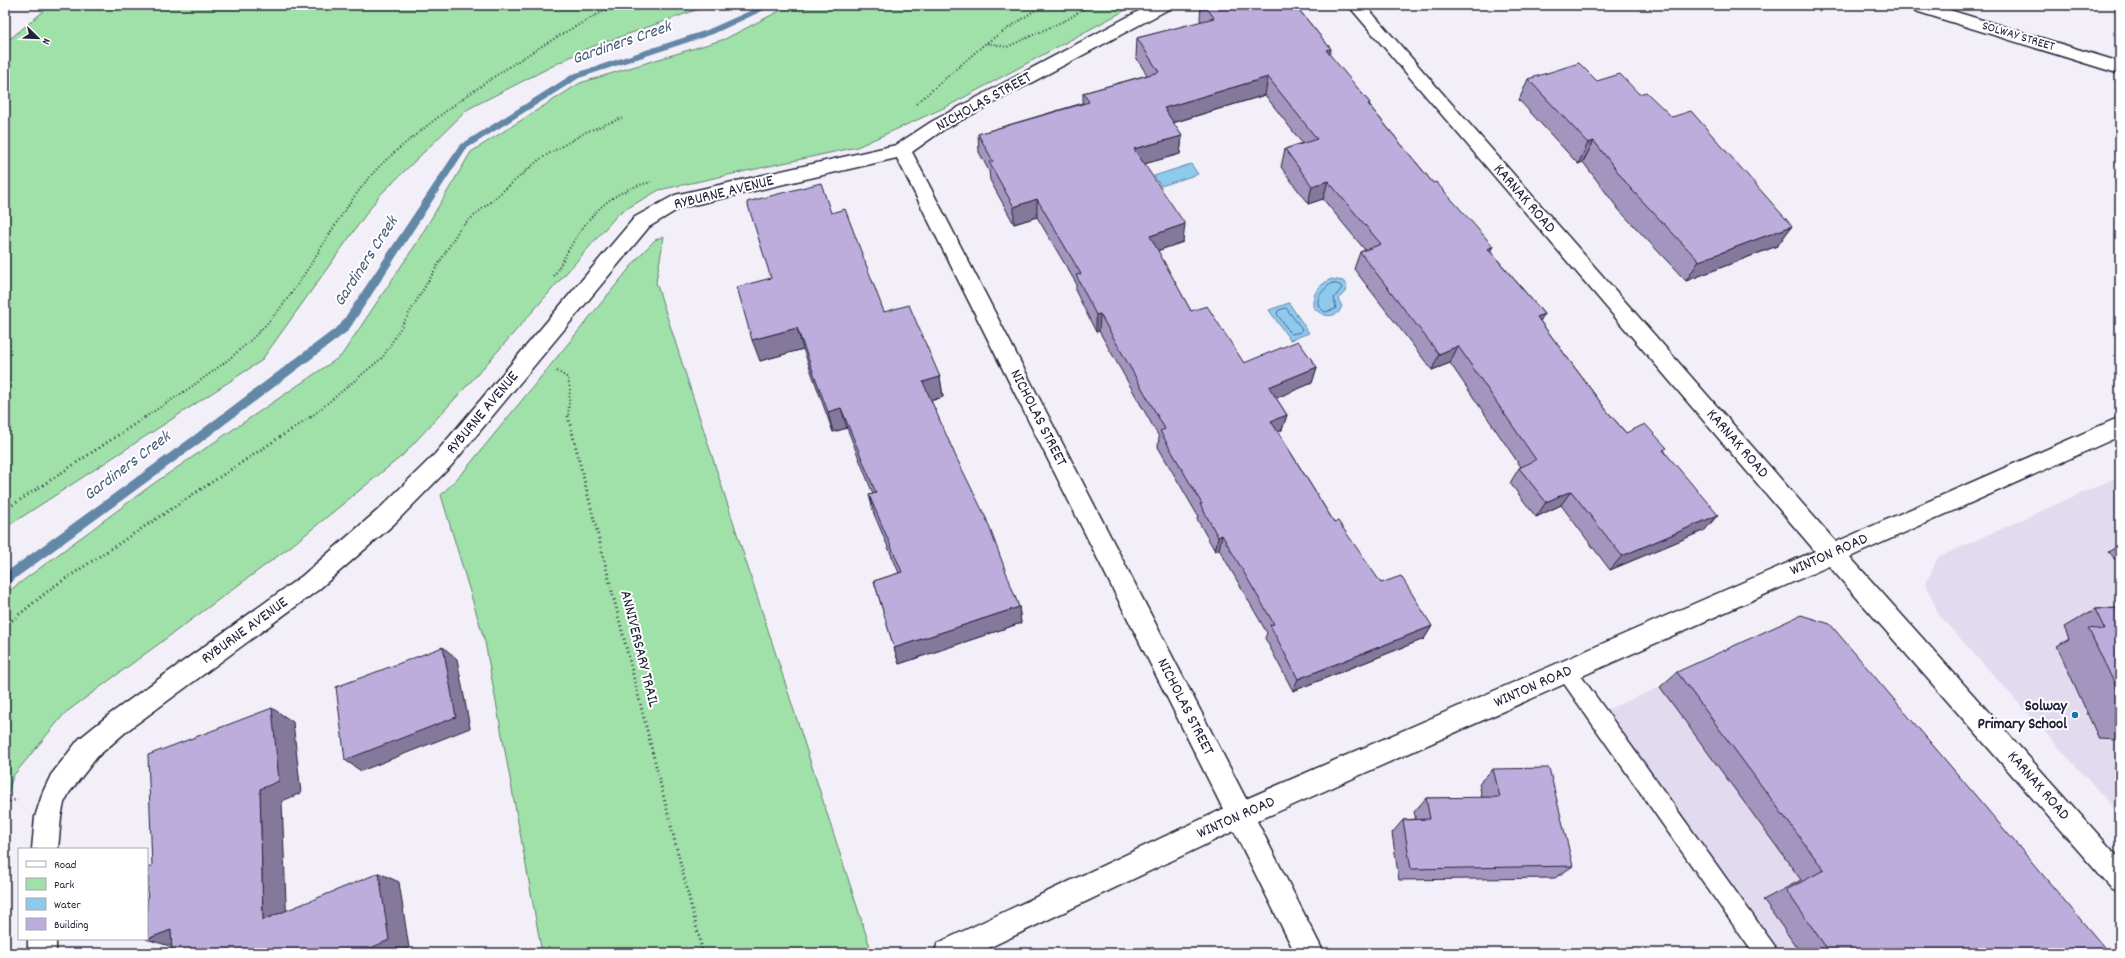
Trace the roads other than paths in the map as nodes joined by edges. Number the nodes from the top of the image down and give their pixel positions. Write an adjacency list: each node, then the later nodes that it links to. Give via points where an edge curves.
1 (1163, 5): 5 (street, NICHOLAS STREET, via 937,126)
2 (1356, 5): 7 (street, KARNAK ROAD)
3 (1915, 5): 4 (street, SOLWAY STREET)
4 (2120, 68)
5 (902, 150): 9 (street, NICHOLAS STREET); 10 (street, RYBURNE AVENUE, via 675,202 642,222 443,460 386,517 310,583 119,722 88,748 60,784 52,802)
6 (2120, 426): 7 (street, WINTON ROAD)
7 (1832, 553): 8 (street, WINTON ROAD); 11 (street, KARNAK ROAD)
8 (1568, 672): 9 (street, WINTON ROAD); 16 (lane)
9 (1240, 815): 14 (street, WINTON ROAD); 15 (street, NICHOLAS STREET)
10 (45, 848)
11 (2120, 880)
12 (42, 940): 13 (street)
13 (42, 953)
14 (948, 953)
15 (1310, 953)
16 (1766, 953)

